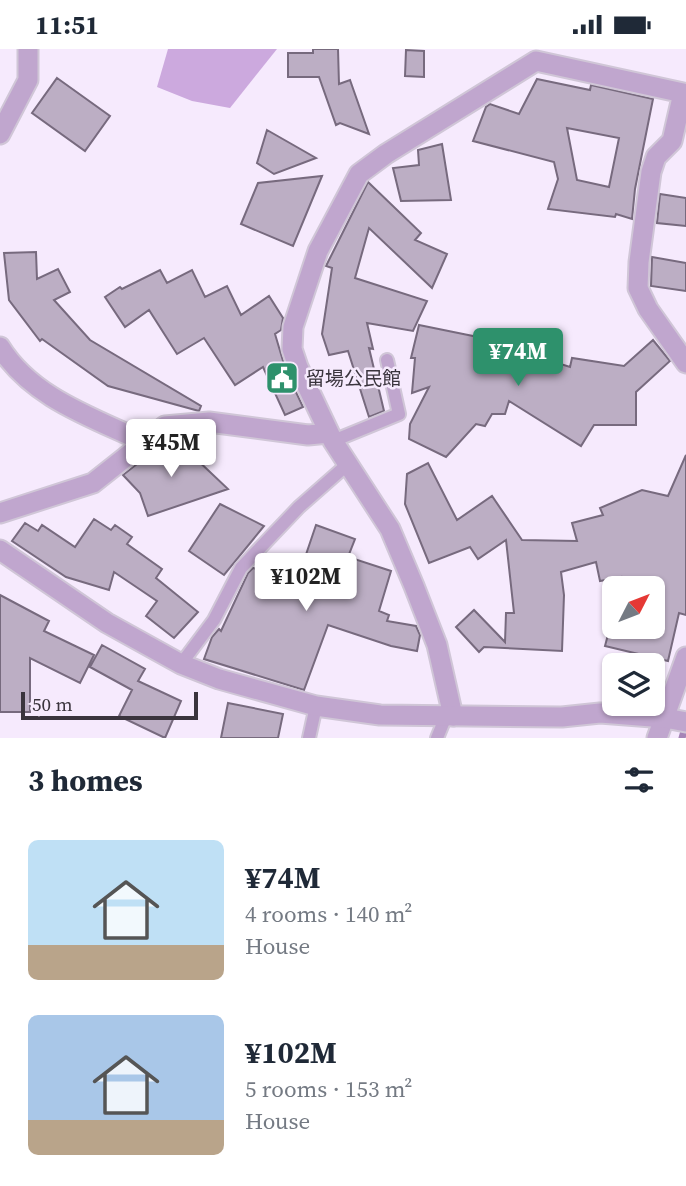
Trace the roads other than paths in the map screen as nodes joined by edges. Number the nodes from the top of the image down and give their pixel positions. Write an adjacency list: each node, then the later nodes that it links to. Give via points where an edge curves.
1 (28, 49): 3 (street, via 28,80)
2 (684, 89): 6 (street, via 672,141 656,157 651,172 638,288); 7 (street, via 536,61 359,174 318,251 293,327 292,349 298,367)
3 (0, 134)
4 (0, 347): 8 (street, via 26,379 54,398)
5 (387, 360): 7 (lane, via 399,414)
6 (686, 363)
7 (331, 437): 8 (street, via 209,422 165,426); 9 (street)
8 (142, 442): 10 (street, via 93,483)
9 (349, 463): 13 (lane, via 241,568 214,620); 15 (street, via 390,530 414,586 437,645)
10 (0, 513)
11 (0, 550): 13 (street, via 107,623)
12 (686, 657): 16 (street)
13 (181, 664): 14 (street)
14 (316, 706): 15 (street, via 380,715); 18 (lane)
15 (449, 716): 16 (street, via 600,713); 19 (lane)
16 (665, 718): 17 (street); 20 (street)
17 (686, 722)
18 (309, 738)
19 (437, 738)
20 (657, 738)

